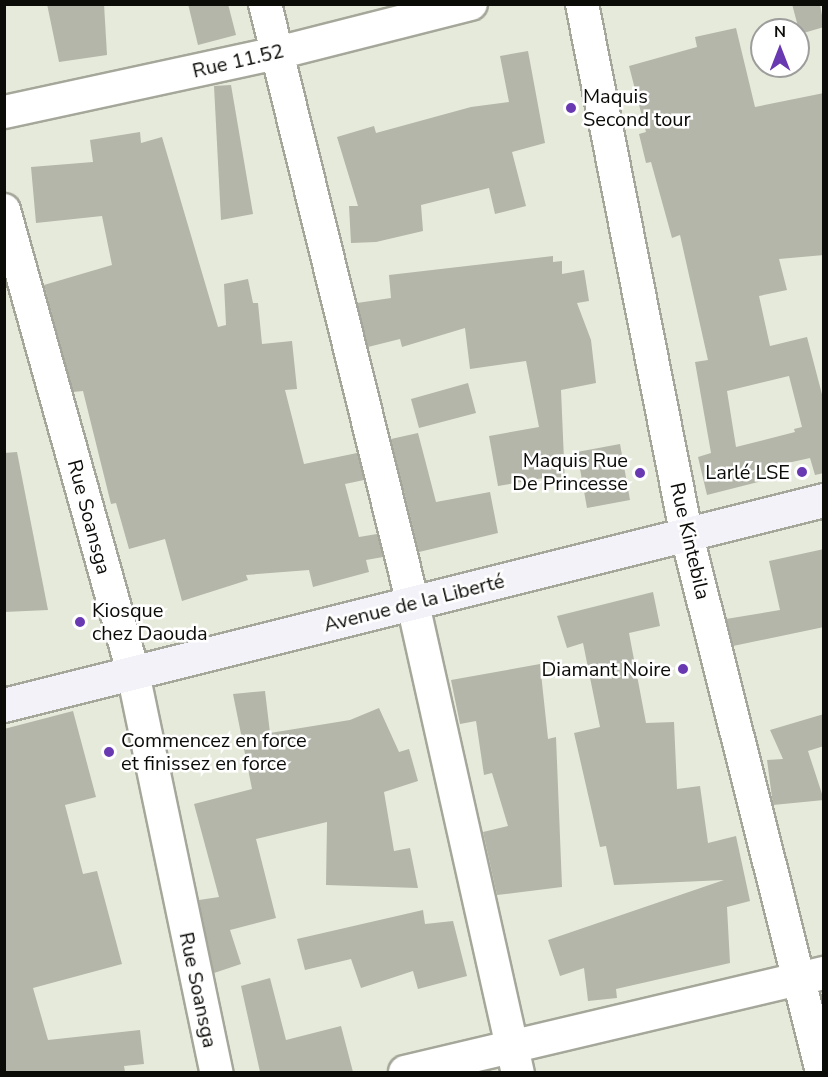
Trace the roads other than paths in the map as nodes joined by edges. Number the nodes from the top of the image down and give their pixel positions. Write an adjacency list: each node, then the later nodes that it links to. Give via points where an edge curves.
1 (265, 4): 4 (street)
2 (471, 4): 4 (street, Rue 11.52)
3 (582, 4): 8 (street, Rue Kintebila)
4 (277, 53): 5 (street, Rue 11.52); 9 (street)
5 (4, 112)
6 (4, 210): 10 (street, Rue Soansga)
7 (824, 500): 8 (main road, Avenue de la Liberté)
8 (686, 532): 9 (main road, Avenue de la Liberté); 12 (street, Rue Kintebila)
9 (413, 604): 10 (main road, Avenue de la Liberté); 13 (street)
10 (132, 673): 11 (main road, Avenue de la Liberté); 14 (street, Rue Soansga)
11 (4, 705)
12 (811, 976): 13 (street); 16 (street, Rue Kintebila)
13 (514, 1060): 15 (street)
14 (216, 1072)
15 (405, 1072)
16 (822, 1072)

